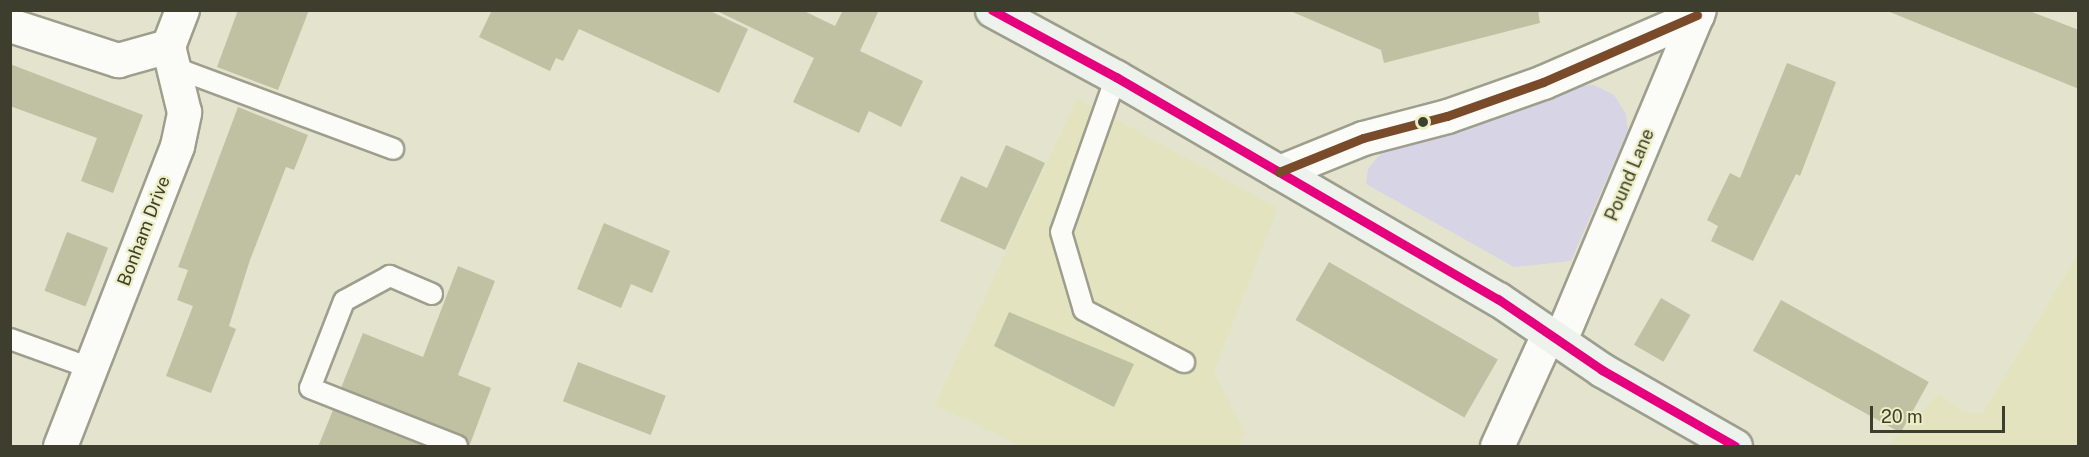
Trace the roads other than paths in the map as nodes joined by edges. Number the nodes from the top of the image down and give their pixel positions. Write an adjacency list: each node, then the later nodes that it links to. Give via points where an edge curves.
1 (182, 10): 5 (street)
2 (992, 10): 6 (main road)
3 (1698, 13): 8 (street, via 1543,82 1447,116 1363,138); 10 (street, Pound Lane)
4 (10, 25): 5 (street, via 118,60)
5 (171, 56): 7 (lane); 13 (street, Bonham Drive, via 184,112 177,146)
6 (1116, 77): 8 (main road); 12 (lane, via 1061,232 1084,310)
7 (393, 149)
8 (1279, 172): 10 (main road)
9 (432, 294): 14 (lane, via 390,276 344,301 310,388)
10 (1554, 336): 16 (street, Pound Lane); 17 (main road, via 1602,370)
11 (10, 339): 13 (lane)
12 (1184, 362)
13 (90, 368): 15 (street, Bonham Drive)
14 (455, 446)
15 (60, 447)
16 (1497, 447)
17 (1735, 447)

